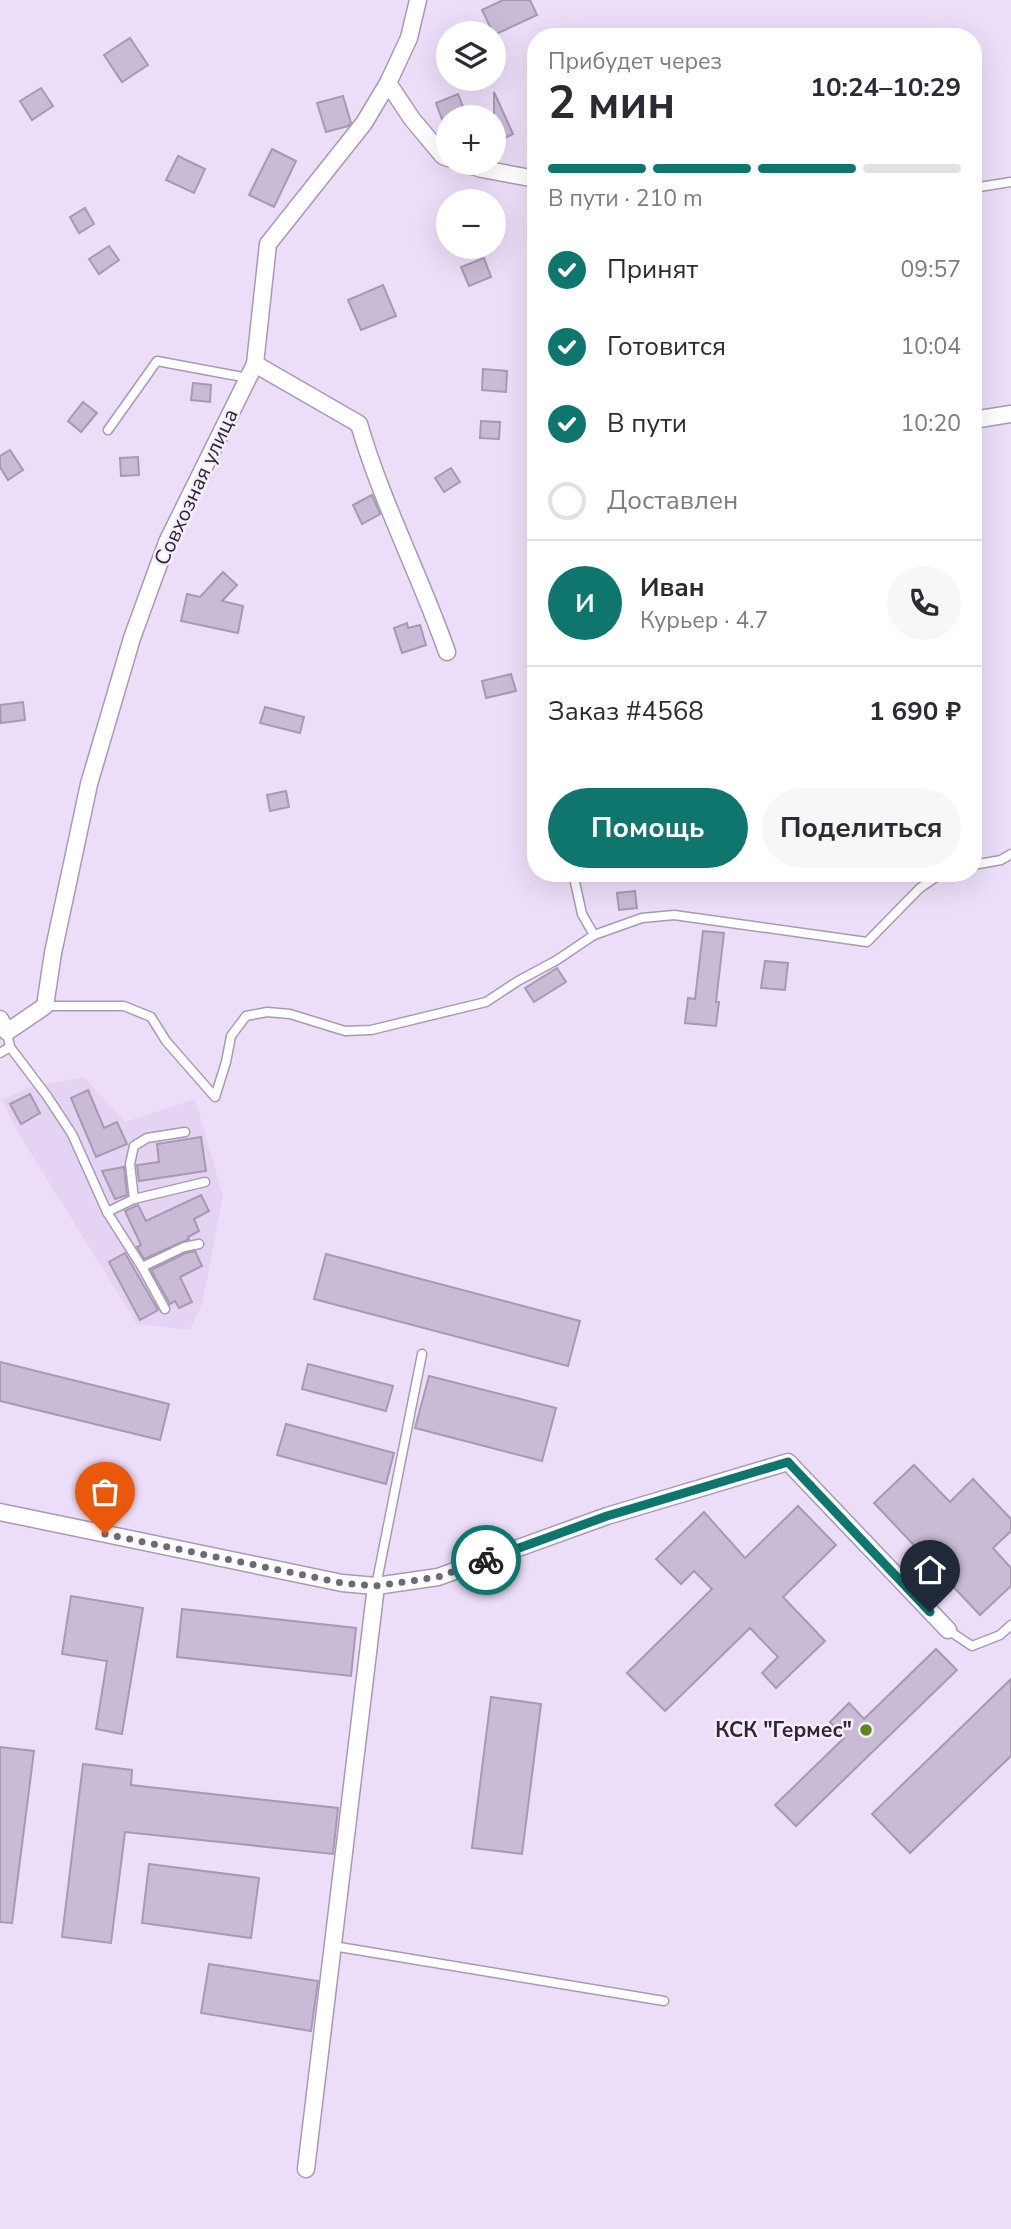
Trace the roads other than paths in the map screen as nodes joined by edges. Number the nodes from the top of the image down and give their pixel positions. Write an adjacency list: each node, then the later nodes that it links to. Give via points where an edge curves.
1 (418, 0): 2 (street, Совхозная улица, via 409,38)
2 (388, 83): 3 (street); 8 (street, Совхозная улица, via 364,123 268,244)
3 (436, 148)
4 (506, 173): 5 (street)
5 (527, 177)
6 (1011, 182): 7 (lane)
7 (982, 187)
8 (252, 371): 11 (lane, via 157,361); 12 (street, via 359,424 370,463); 18 (street, Совхозная улица, via 167,542 132,638 89,784)
9 (1011, 414): 10 (street)
10 (982, 419)
11 (108, 430)
12 (447, 652)
13 (1011, 854): 14 (lane)
14 (982, 863)
15 (575, 882): 17 (lane, via 582,914)
16 (929, 882): 17 (lane, via 867,942 674,915 642,918)
17 (594, 935): 18 (lane, via 486,1002 371,1030 345,1031 290,1014 246,1016 231,1036 215,1097 151,1017 124,1006)
18 (45, 1006): 19 (street)
19 (6, 1033): 20 (lane); 24 (lane, via 72,1135)
20 (0, 1053)
21 (185, 1132): 23 (lane, via 147,1138 134,1146 130,1164)
22 (205, 1182): 23 (lane)
23 (134, 1199): 24 (lane)
24 (107, 1212): 26 (lane)
25 (199, 1244): 26 (lane)
26 (142, 1267): 27 (lane)
27 (164, 1309)
28 (422, 1354): 30 (lane)
29 (0, 1512): 30 (street, via 342,1583)
30 (376, 1586): 32 (street, via 438,1577 607,1516 788,1462); 33 (street)
31 (1011, 1625): 32 (lane, via 1000,1635 972,1646)
32 (948, 1630)
33 (333, 1945): 34 (lane); 35 (street)
34 (664, 2001)
35 (306, 2169)

